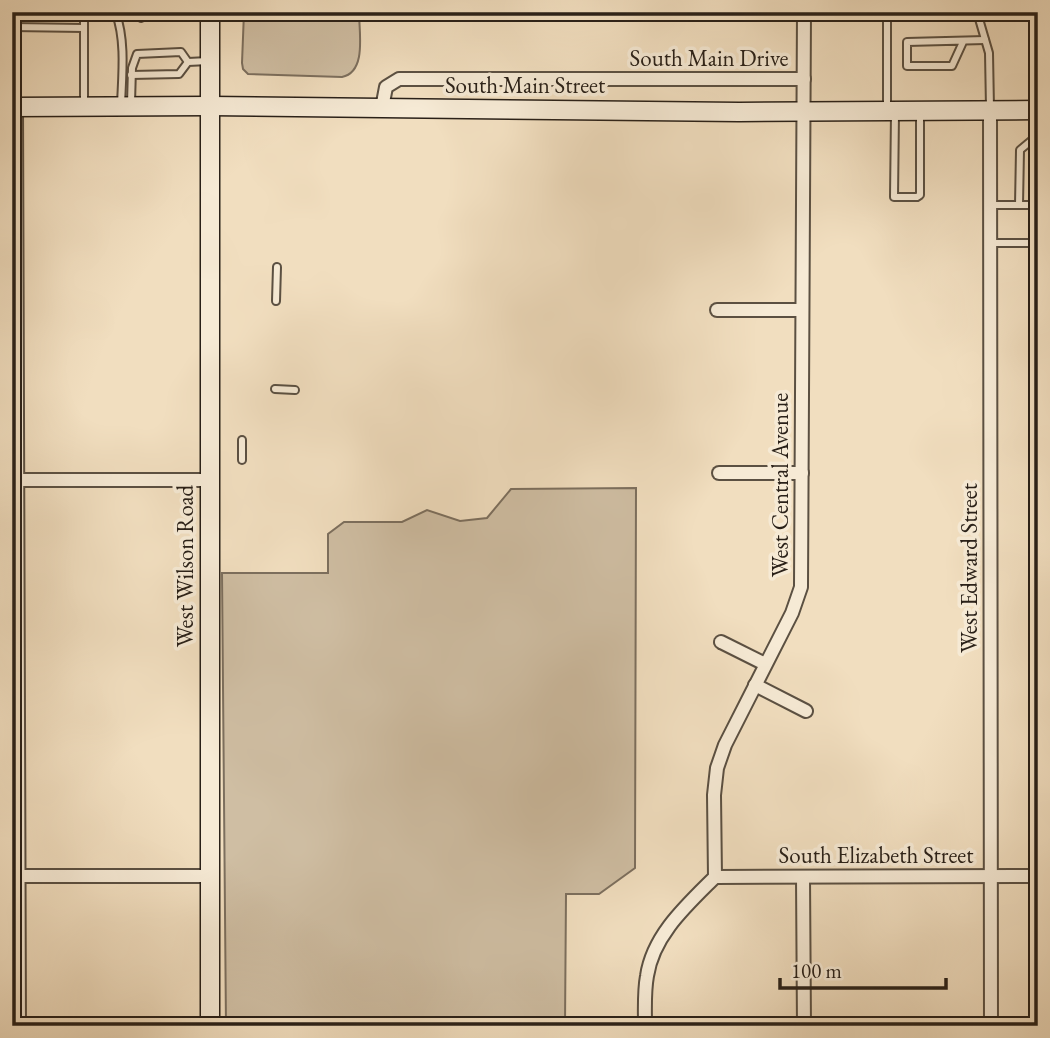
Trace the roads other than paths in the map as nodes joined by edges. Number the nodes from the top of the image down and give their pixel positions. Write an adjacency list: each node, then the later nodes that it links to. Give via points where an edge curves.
1 (84, 12): 8 (lane)
2 (99, 12): 18 (lane, via 116,14 119,22)
3 (210, 12): 11 (street, West Wilson Road)
4 (804, 12): 14 (street, West Central Avenue)
5 (887, 12): 22 (lane)
6 (977, 12): 9 (lane)
7 (12, 27): 8 (lane)
8 (84, 27): 17 (lane)
9 (985, 40): 10 (lane); 20 (lane)
10 (962, 42): 10 (lane, via 907,42 907,66 951,66)
11 (211, 61): 12 (lane); 15 (street, West Wilson Road)
12 (188, 62): 13 (lane, via 179,74); 13 (lane, via 180,52 137,54)
13 (131, 75): 18 (lane)
14 (804, 79): 19 (street, South Main Drive, via 399,79 386,87); 24 (street, West Central Avenue)
15 (210, 106): 18 (street, South Main Street); 19 (street, South Main Street); 42 (street, West Wilson Road)
16 (14, 107): 17 (street, South Main Street); 41 (street)
17 (84, 107): 18 (street, South Main Street)
18 (126, 107)
19 (382, 108): 24 (street, South Main Street)
20 (990, 110): 21 (street, South Main Street); 23 (street, South Main Street); 26 (street, West Edward Street)
21 (1038, 110)
22 (891, 111): 23 (street, South Main Street); 23 (lane, via 894,197 920,195); 24 (street, South Main Street)
23 (920, 111)
24 (802, 112): 34 (street, West Central Avenue)
25 (1038, 139): 27 (lane, via 1020,150)
26 (990, 205): 27 (lane); 29 (street, West Edward Street)
27 (1019, 205): 28 (lane)
28 (1038, 205)
29 (990, 243): 30 (lane); 49 (street, West Edward Street)
30 (1038, 243)
31 (277, 267): 32 (lane)
32 (276, 301)
33 (717, 310): 34 (street)
34 (802, 310): 40 (street, West Central Avenue)
35 (275, 389): 36 (lane)
36 (295, 390)
37 (242, 440): 38 (lane)
38 (242, 460)
39 (719, 473): 40 (street)
40 (802, 473): 44 (street, West Central Avenue, via 801,587)
41 (15, 480): 42 (street); 47 (street)
42 (209, 481): 48 (street, West Wilson Road)
43 (721, 642): 44 (street)
44 (765, 664): 45 (street, West Central Avenue)
45 (755, 685): 46 (street); 51 (street, West Central Avenue, via 717,768)
46 (806, 711)
47 (15, 876): 48 (street); 53 (street)
48 (210, 876): 54 (street, West Wilson Road)
49 (991, 876): 50 (street, South Elizabeth Street); 52 (street, South Elizabeth Street); 57 (street, West Edward Street)
50 (1038, 876)
51 (715, 877): 52 (street, South Elizabeth Street); 55 (street, via 668,927 653,952)
52 (803, 877): 56 (street)
53 (19, 1026)
54 (210, 1026)
55 (645, 1026)
56 (804, 1026)
57 (991, 1026)

